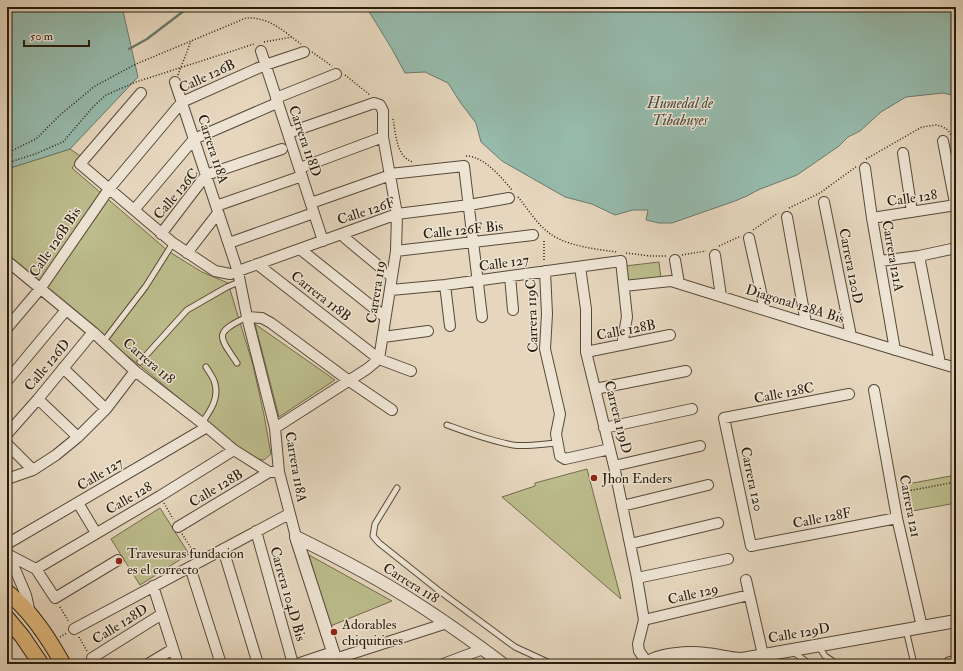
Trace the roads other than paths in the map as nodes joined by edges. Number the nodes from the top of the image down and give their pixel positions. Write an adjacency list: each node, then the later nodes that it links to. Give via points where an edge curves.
1 (306, 49): 3 (street, Calle 126B)
2 (261, 50): 3 (street, Carrera 118D)
3 (265, 65): 7 (street, Carrera 118D); 8 (street, Calle 126B)
4 (338, 72): 7 (street)
5 (175, 82): 8 (street, Carrera 118A)
6 (141, 93): 19 (street, via 80,164)
7 (277, 100): 9 (street, Carrera 118D); 11 (street)
8 (182, 102): 11 (street, Carrera 118A); 19 (street, Calle 126B)
9 (288, 133): 10 (street, Carrera 119, via 376,101 382,111); 16 (street, Carrera 118D)
10 (383, 137): 16 (street); 18 (street, Carrera 119)
11 (194, 139): 17 (street, Carrera 118A); 25 (street)
12 (948, 141): 24 (street)
13 (282, 149): 17 (street, Calle 126C)
14 (903, 153): 27 (street)
15 (863, 163): 31 (street, Carrera 121A)
16 (301, 172): 22 (street, Carrera 118D); 26 (street)
17 (206, 175): 26 (street, Carrera 118A); 32 (street, Calle 126C)
18 (388, 176): 22 (street); 23 (street, via 463,161); 29 (street, Carrera 119)
19 (108, 189): 25 (street); 60 (street, Calle 126B Bis)
20 (509, 198): 23 (street, Calle 126F)
21 (824, 202): 75 (street, Carrera 120D)
22 (311, 203): 36 (street, Carrera 118D)
23 (469, 205): 29 (street, Calle 126F); 39 (street)
24 (956, 207): 27 (street, Calle 128)
25 (134, 210): 32 (street)
26 (217, 210): 38 (street, Carrera 118A); 44 (street)
27 (912, 212): 31 (street, Calle 128)
28 (784, 213): 69 (street)
29 (397, 214): 36 (street, Calle 126F); 42 (street, Carrera 119)
30 (308, 215): 38 (street)
31 (872, 218): 47 (street, Carrera 121A)
32 (161, 234): 37 (street)
33 (748, 234): 65 (street)
34 (533, 236): 39 (street, Calle 126F Bis)
35 (345, 238): 54 (street)
36 (323, 241): 41 (street, Calle 126F)
37 (173, 243): 44 (street); 76 (lane, via 146,286)
38 (229, 243): 52 (street, Carrera 118A)
39 (474, 243): 42 (street, Calle 126F Bis); 55 (street)
40 (956, 248): 45 (street)
41 (300, 249): 48 (street, Calle 126F); 67 (street)
42 (396, 251): 54 (street, Carrera 119)
43 (712, 252): 62 (street)
44 (187, 253): 52 (street, via 215,270 230,274)
45 (919, 256): 47 (street); 83 (street)
46 (674, 257): 57 (street)
47 (880, 261): 79 (street, Carrera 121A)
48 (258, 264): 52 (street, Calle 126F); 81 (street, Carrera 118B)
49 (8, 265): 60 (street, Carrera 118)
50 (580, 266): 51 (street, Calle 127); 59 (street, Calle 127, via 621,261); 80 (street, Carrera 119D, via 586,309)
51 (545, 271): 53 (street, Calle 127); 106 (street, Carrera 119C, via 545,349 560,414)
52 (238, 272): 56 (street, Carrera 118A)
53 (510, 276): 55 (street, Calle 127); 64 (street)
54 (392, 277): 61 (street, Carrera 119)
55 (479, 280): 58 (street, Calle 127); 68 (street)
56 (239, 282): 66 (street, Carrera 118A); 84 (lane, via 187,310)
57 (679, 282): 59 (street, Diagonal 128A Bis, via 664,280); 62 (street, Diagonal 128A Bis)
58 (446, 285): 61 (street, Calle 127); 70 (street)
59 (624, 286): 78 (street, via 627,317)
60 (40, 289): 63 (street, Carrera 118); 71 (street, Calle 126B Bis)
61 (391, 290): 67 (street, Carrera 119)
62 (721, 296): 65 (street, Diagonal 128A Bis)
63 (66, 310): 73 (street, Carrera 118); 91 (street)
64 (514, 310)
65 (765, 310): 69 (street, Diagonal 128A Bis)
66 (246, 317): 82 (lane, via 226,328 222,335 222,341); 90 (street, via 262,318); 102 (street, Carrera 118A)
67 (385, 317): 77 (street, Carrera 119)
68 (482, 317)
69 (806, 324): 75 (street, Diagonal 128A Bis)
70 (450, 326)
71 (7, 328)
72 (428, 331): 77 (street)
73 (93, 332): 84 (street, Carrera 118); 86 (street, Calle 126D)
74 (670, 335): 78 (street, Calle 128B)
75 (851, 336): 79 (street, Diagonal 128A Bis)
76 (107, 337)
77 (383, 337): 81 (street, Carrera 119)
78 (622, 345): 80 (street, Calle 128B)
79 (895, 350): 83 (street, Diagonal 128A Bis)
80 (586, 352): 92 (street, Carrera 119D)
81 (379, 359): 88 (street, Carrera 118B); 90 (street)
82 (237, 363)
83 (940, 363): 87 (street, Diagonal 128A Bis)
84 (138, 367): 96 (street); 100 (street, Carrera 118)
85 (206, 367): 100 (lane, via 215,384 216,396)
86 (63, 368): 95 (street, Calle 126D); 96 (street)
87 (956, 368)
88 (411, 370)
89 (686, 371): 92 (street)
90 (348, 380): 98 (street); 102 (street)
91 (7, 381)
92 (595, 389): 103 (street, Carrera 119D)
93 (874, 390): 121 (street, Carrera 121)
94 (849, 394): 99 (street, Calle 128C)
95 (38, 399): 104 (street, Calle 126D); 105 (street)
96 (106, 409): 105 (street)
97 (692, 409): 103 (street)
98 (392, 410)
99 (724, 418): 128 (street, Carrera 120)
100 (204, 425): 109 (street, Carrera 118); 118 (street, Calle 127)
101 (447, 425): 106 (lane, via 514,445)
102 (275, 428): 114 (street, Carrera 118A)
103 (604, 428): 110 (street, Carrera 119D)
104 (7, 434)
105 (78, 437): 112 (street)
106 (557, 443): 110 (street, Carrera 119C, via 560,456 564,459)
107 (7, 444): 112 (street)
108 (700, 446): 111 (street)
109 (234, 450): 113 (street, Carrera 118); 125 (street, Calle 128)
110 (610, 450): 111 (street, Carrera 119D)
111 (614, 466): 119 (street, Carrera 119D)
112 (33, 470): 115 (street)
113 (269, 472): 114 (street); 123 (street, Calle 128B)
114 (280, 472): 120 (street, Carrera 118A)
115 (7, 479)
116 (708, 485): 119 (street)
117 (398, 488): 169 (lane, via 375,524 373,536 379,543 515,647)
118 (78, 503): 125 (street); 130 (street, Calle 127)
119 (622, 506): 127 (street, Carrera 119D)
120 (289, 514): 124 (street); 126 (street, Carrera 118A)
121 (897, 518): 128 (street, Calle 128F); 146 (street, Carrera 121)
122 (718, 523): 127 (street)
123 (178, 527)
124 (256, 532): 129 (street); 165 (street, Carrera 104D Bis)
125 (96, 533): 134 (street, Calle 128)
126 (296, 537): 145 (street, Carrera 118, via 376,579); 155 (street, Carrera 118A)
127 (630, 544): 135 (street, Carrera 119D)
128 (751, 546)
129 (223, 549): 133 (street); 164 (street)
130 (8, 550): 134 (street); 140 (street, via 26,595)
131 (728, 559): 135 (street)
132 (118, 560): 134 (street, via 54,598)
133 (190, 567): 137 (street); 163 (street)
134 (36, 569)
135 (637, 578): 143 (street, Carrera 119D)
136 (746, 580): 139 (street)
137 (153, 586): 141 (street); 147 (street)
138 (7, 592): 140 (main road)
139 (750, 595): 143 (street, Calle 129); 153 (street)
140 (30, 614): 160 (main road)
141 (162, 614): 150 (street); 154 (street, Calle 128D)
142 (7, 618): 159 (main road)
143 (644, 620): 158 (street, Carrera 119D, via 638,644 639,651)
144 (956, 620): 146 (street, Calle 129D)
145 (447, 623): 151 (street, Carrera 118); 155 (street)
146 (922, 627): 148 (street, Calle 129D)
147 (74, 629)
148 (906, 629): 149 (street, Calle 129D); 172 (lane)
149 (818, 645): 152 (street, Calle 129D); 171 (lane, via 825,656)
150 (173, 649): 161 (street); 162 (street)
151 (483, 649): 167 (street); 168 (street, Carrera 118)
152 (791, 650): 153 (street, Calle 129D); 170 (lane)
153 (764, 655): 158 (street, Calle 129D, via 738,659 688,654 660,656)
154 (92, 658)
155 (335, 658): 166 (street)
156 (956, 658): 157 (lane)
157 (948, 660)
158 (647, 663)
159 (41, 664)
160 (64, 664)
161 (148, 664)
162 (178, 664)
163 (221, 664)
164 (258, 664)
165 (293, 664)
166 (297, 664)
167 (443, 664)
168 (504, 664)
169 (552, 664)
170 (810, 664)
171 (837, 664)
172 (914, 664)

